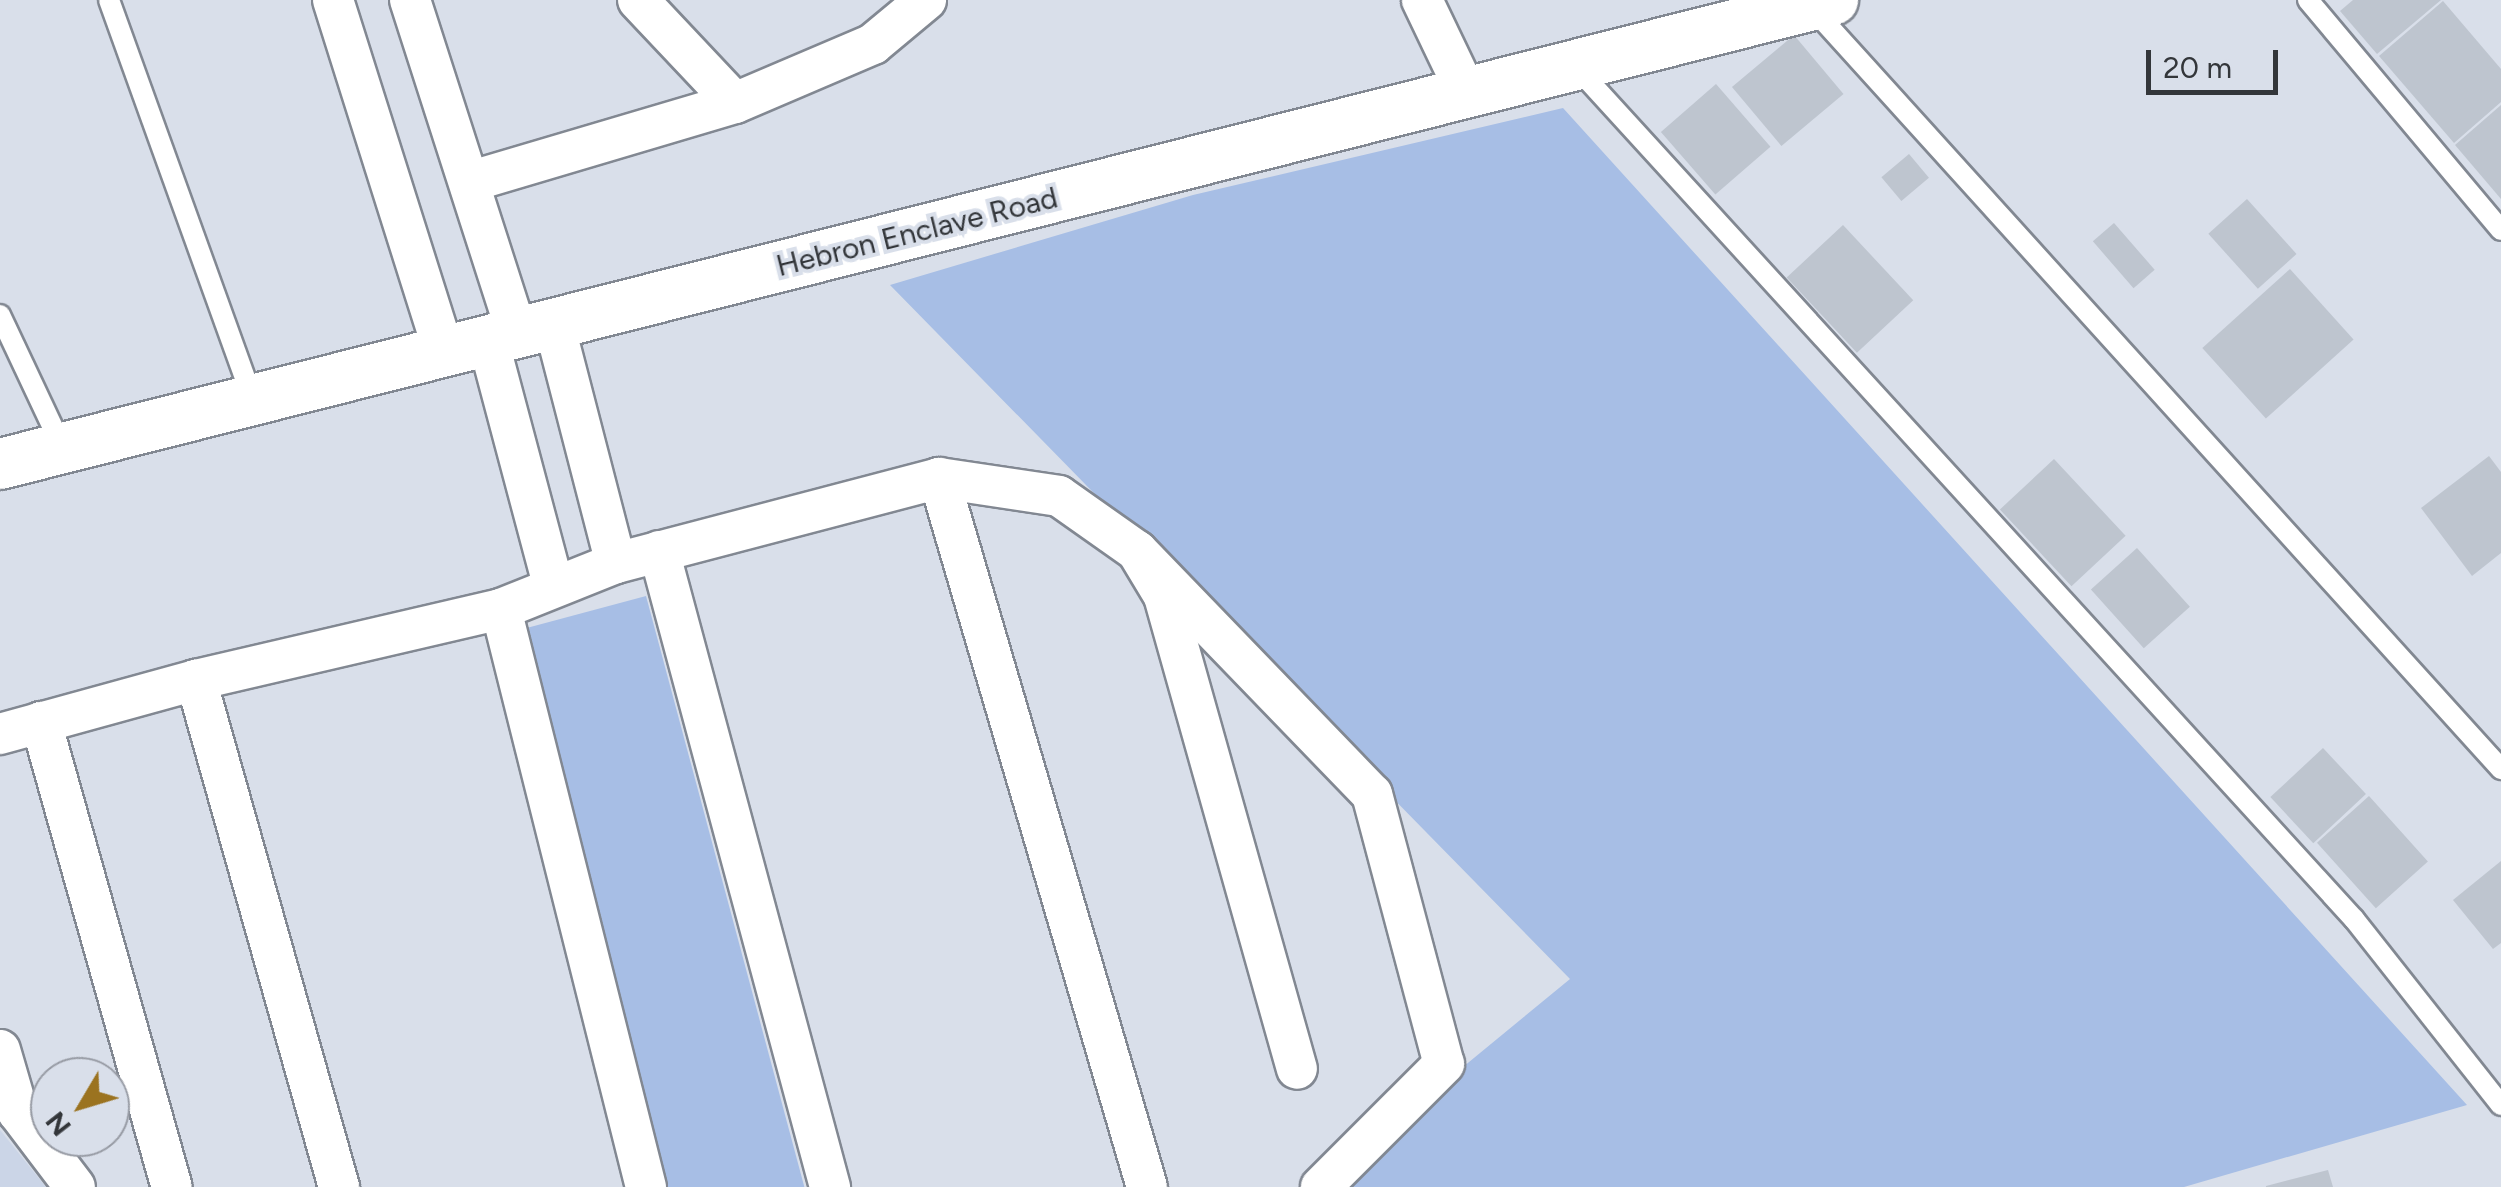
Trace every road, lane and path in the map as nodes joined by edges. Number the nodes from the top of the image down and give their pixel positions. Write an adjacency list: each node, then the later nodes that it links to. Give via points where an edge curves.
1 (108, 0): 16 (lane)
2 (333, 0): 15 (street)
3 (410, 0): 12 (street)
4 (638, 0): 11 (street)
5 (926, 0): 11 (street, via 873,44)
6 (1422, 0): 10 (street)
7 (2308, 0): 13 (lane)
8 (1823, 4): 9 (street, Hebron Enclave Road); 28 (lane)
9 (1576, 67): 10 (street, Hebron Enclave Road); 31 (lane, via 2354,920)
10 (1466, 92): 15 (street, Hebron Enclave Road)
11 (734, 103): 12 (street)
12 (472, 181): 15 (street)
13 (2501, 230)
14 (0, 314): 17 (lane)
15 (501, 337): 16 (street, Hebron Enclave Road); 22 (street); 23 (street)
16 (252, 400): 17 (street, Hebron Enclave Road)
17 (63, 448): 18 (street, Hebron Enclave Road)
18 (0, 464)
19 (939, 478): 20 (street); 21 (street, via 1059,496); 37 (street)
20 (659, 551): 22 (street); 36 (street)
21 (1137, 551): 30 (street, via 1164,596); 38 (street, via 1372,794 1444,1064)
22 (616, 563): 23 (street)
23 (553, 584): 24 (street)
24 (501, 608): 25 (street); 35 (street)
25 (196, 680): 26 (street); 34 (street)
26 (41, 722): 27 (street); 33 (street)
27 (0, 734)
28 (2501, 769)
29 (0, 1050): 32 (street, via 18,1112)
30 (1297, 1069)
31 (2501, 1105)
32 (75, 1187)
33 (172, 1187)
34 (339, 1187)
35 (646, 1187)
36 (830, 1187)
37 (1147, 1187)
38 (1321, 1187)

